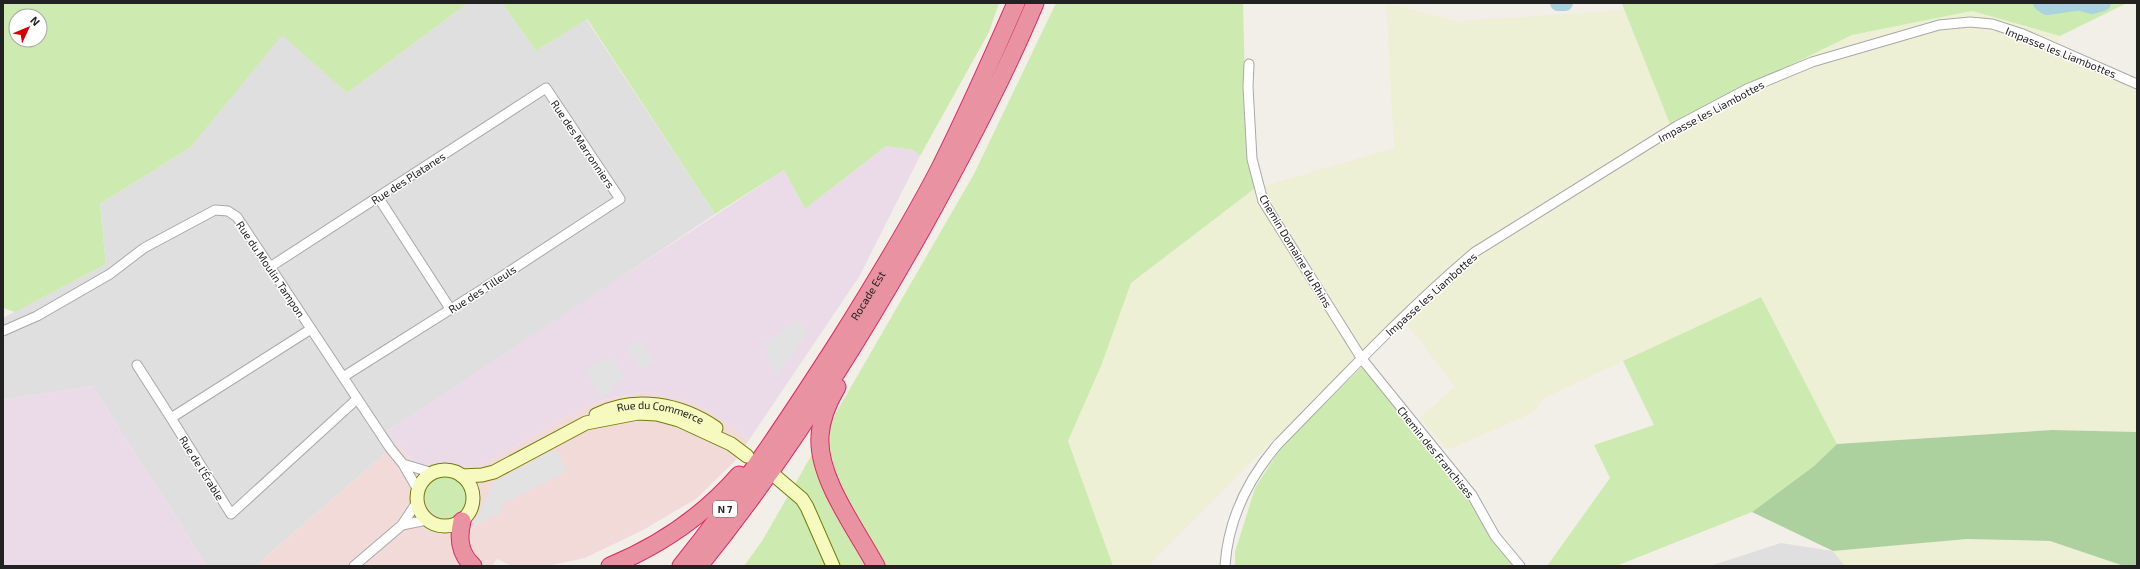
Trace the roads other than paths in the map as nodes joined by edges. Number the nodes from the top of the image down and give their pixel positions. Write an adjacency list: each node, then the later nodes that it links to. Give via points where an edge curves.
1 (1016, 3): 18 (highway, Rocade Est, via 978,90 939,169 878,276)
2 (1035, 3): 10 (highway, Rocade Est, via 951,176)
3 (1249, 64): 13 (street, Chemin Domaine du Rhins, via 1252,159 1263,201)
4 (2137, 84): 13 (street, Impasse les Liambottes, via 2023,34 1992,24 1970,22 1939,25 1812,62 1747,89 1676,126 1475,252 1404,316)
5 (546, 88): 6 (street, Rue des Platanes); 7 (street, Rue des Marronniers)
6 (378, 197): 8 (street, Rue des Platanes); 9 (street)
7 (620, 199): 9 (street, Rue des Tilleuls)
8 (270, 267): 11 (street, Rue du Moulin Tampon); 12 (street, Rue du Moulin Tampon, via 237,217 228,211 215,210 144,248 110,274 37,316)
9 (451, 310): 15 (street, Rue des Tilleuls)
10 (872, 316): 35 (highway, Rocade Est, via 781,455); 38 (highway, via 870,333 832,394 820,436 822,459 828,477)
11 (311, 329): 15 (street, Rue du Moulin Tampon); 17 (street)
12 (3, 331)
13 (1362, 359): 39 (street, Impasse les Liambottes, via 1261,463 1239,505 1230,533); 40 (street, Chemin des Franchises, via 1472,495 1495,536)
14 (137, 365): 17 (street)
15 (343, 377): 16 (street, Rue du Moulin Tampon)
16 (357, 399): 17 (street, Rue de l’Érable, via 231,514); 20 (street, Rue du Moulin Tampon)
17 (171, 418)
18 (766, 451): 33 (highway, via 691,520 652,545); 34 (highway, Rocade Est / N 7)
19 (747, 456): 21 (street, Rue du Commerce, via 717,430 693,414 665,406 639,404 602,412 586,424)
20 (403, 464): 22 (street); 26 (street, Rue du Moulin Tampon)
21 (494, 472): 23 (street, Rue du Commerce); 27 (street, Rue du Commerce)
22 (432, 473): 23 (street, via 448,470); 26 (street, via 426,478)
23 (462, 476): 27 (street, via 470,485)
24 (775, 476): 25 (street)
25 (792, 492): 36 (street); 37 (street, via 802,499 807,507)
26 (418, 496): 28 (street, via 420,512); 30 (street)
27 (473, 497): 29 (street, via 471,510)
28 (427, 520): 29 (street, via 445,526); 30 (street)
29 (462, 521): 32 (highway, via 461,548)
30 (402, 525): 31 (street)
31 (354, 566)
32 (473, 566)
33 (610, 566)
34 (681, 566)
35 (699, 566)
36 (823, 566)
37 (833, 566)
38 (876, 566)
39 (1226, 566)
40 (1520, 566)

